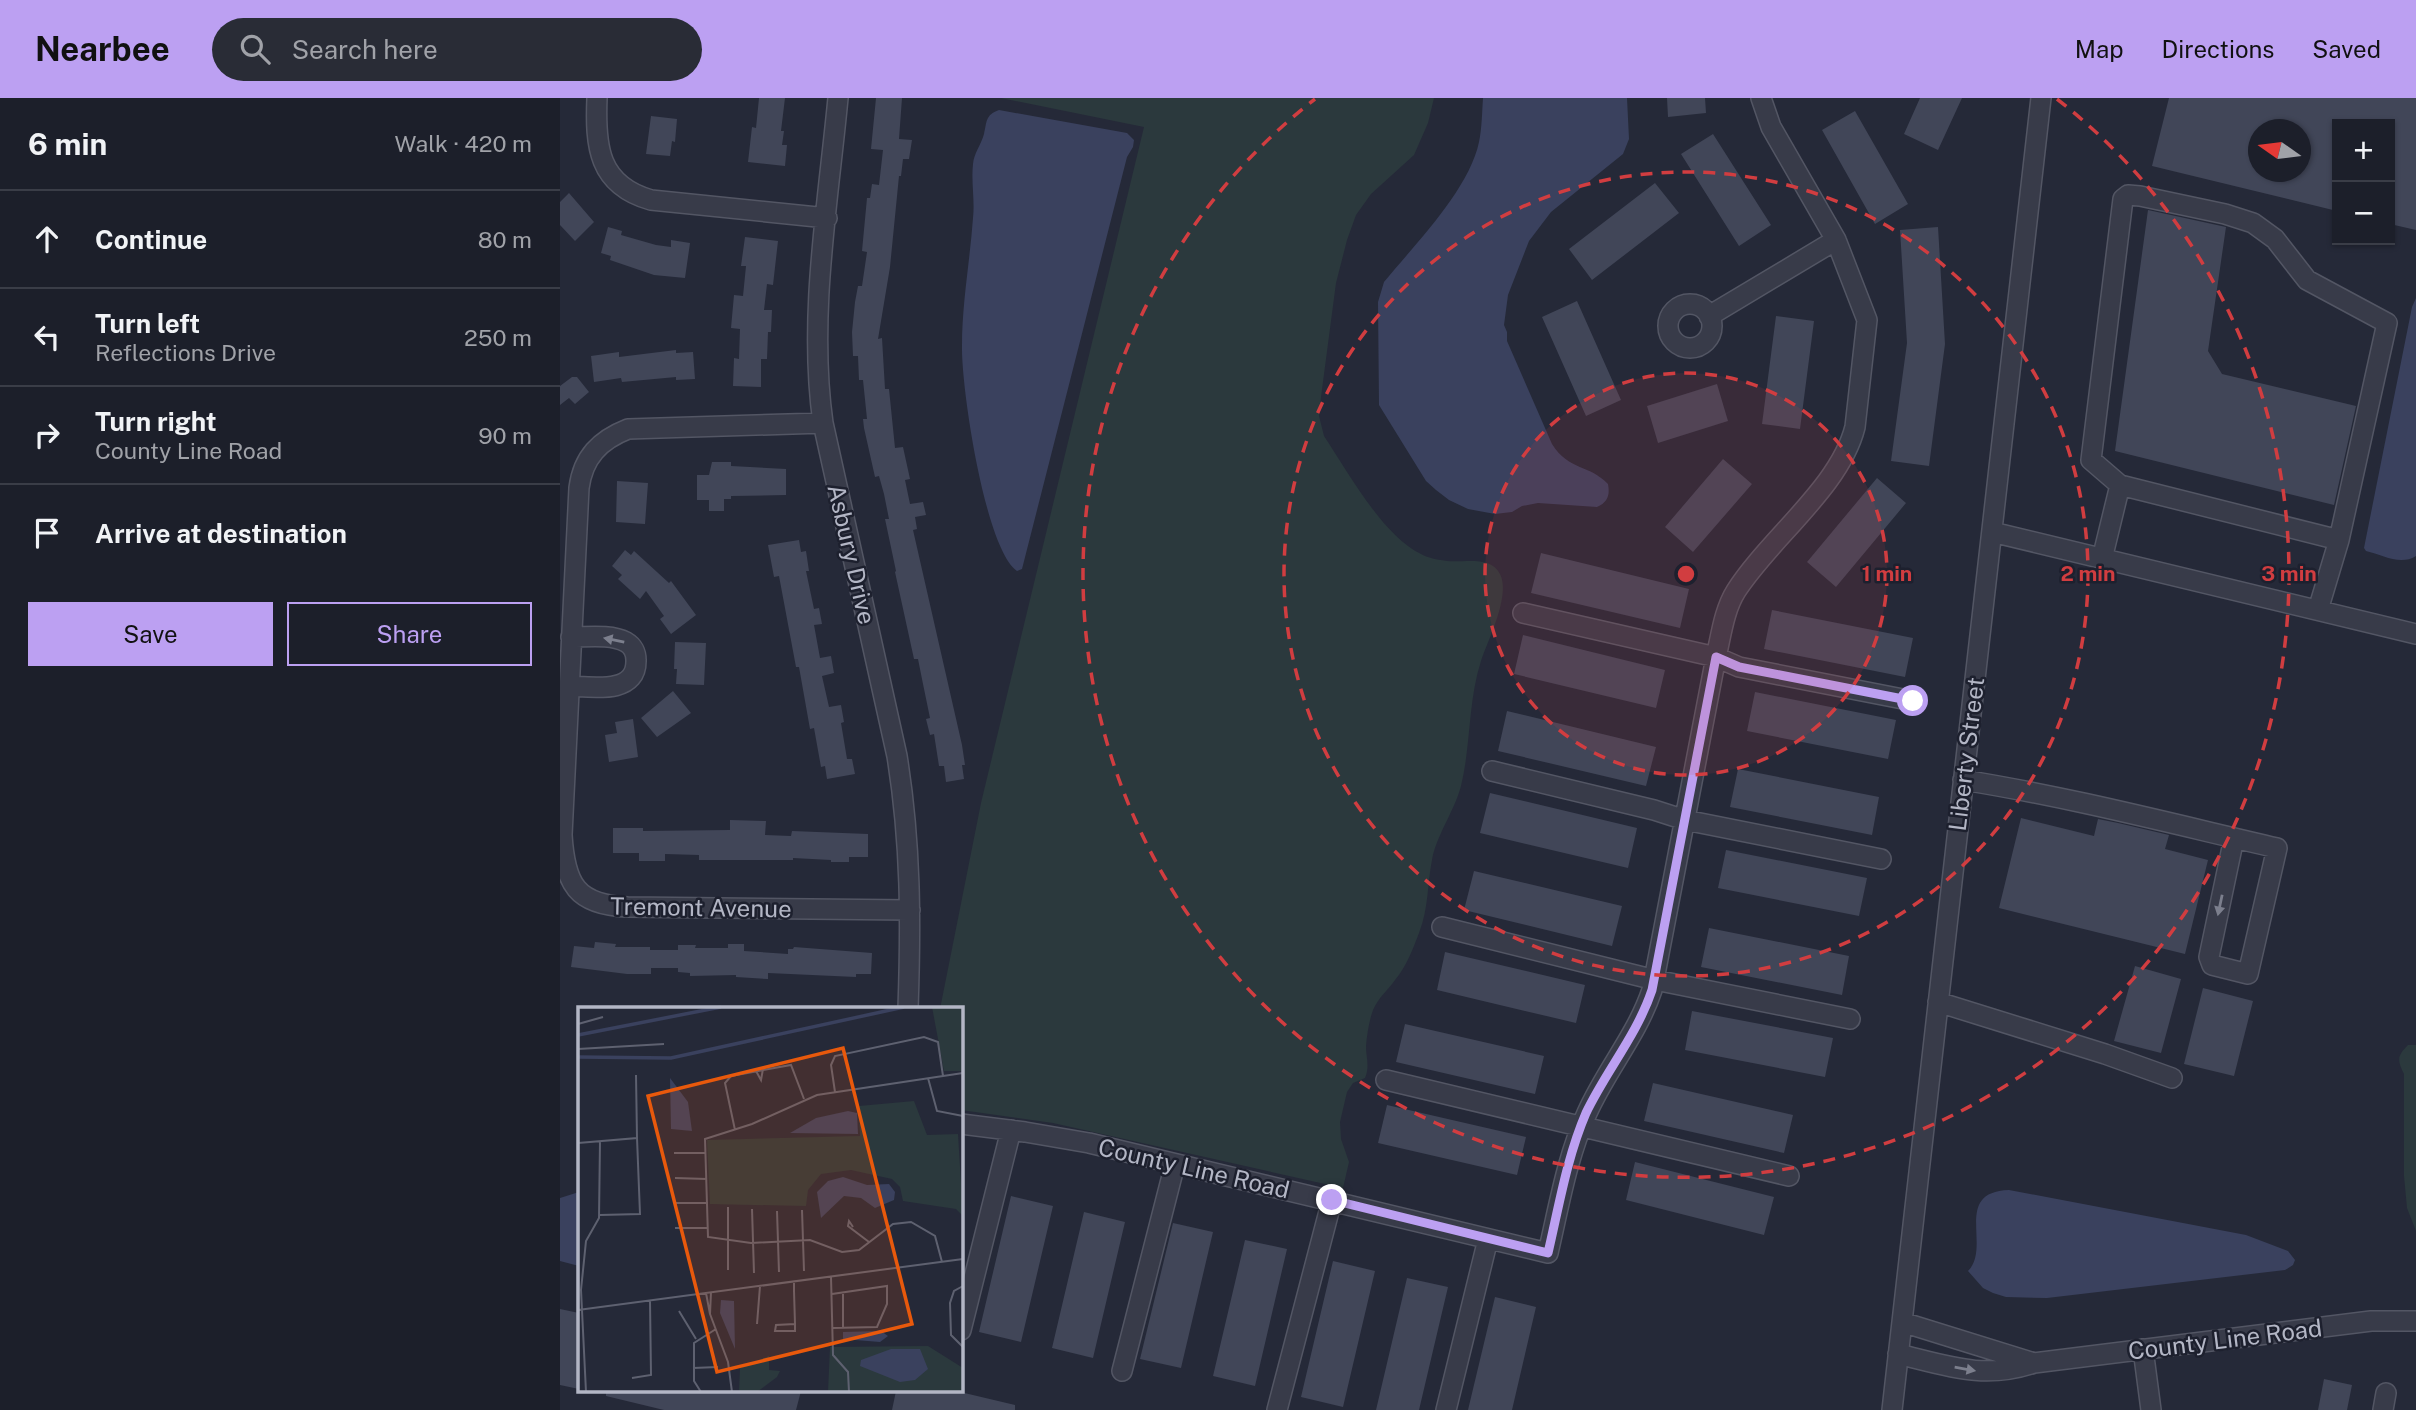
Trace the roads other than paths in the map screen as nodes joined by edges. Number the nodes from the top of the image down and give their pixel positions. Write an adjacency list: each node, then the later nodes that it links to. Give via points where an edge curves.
1 (597, 98): 5 (street, via 597,144 602,160 620,186 633,195)
2 (838, 98): 5 (street, Asbury Drive)
3 (1762, 98): 6 (street, via 1771,127)
4 (2041, 98): 10 (street, Liberty Street)
5 (827, 218): 8 (street, Asbury Drive, via 816,339)
6 (1836, 240): 7 (street); 17 (street, via 1867,320 1852,441 1841,463 1735,592)
7 (1709, 316)
8 (823, 423): 16 (street, Tremont Avenue, via 646,427 628,429 599,445 581,472); 26 (street, Asbury Drive, via 897,756 907,828)
9 (2120, 485): 11 (street); 11 (street, via 2091,460 2123,199 2128,195 2253,223 2275,239 2307,280 2387,324); 12 (street)
10 (1992, 533): 12 (street); 21 (street, Liberty Street)
11 (2339, 540): 13 (street)
12 (2102, 559): 13 (street)
13 (2318, 610): 15 (street)
14 (1523, 613): 17 (street)
15 (2416, 634)
16 (571, 637): 18 (street, Tremont Avenue); 18 (street, one-way to 16, via 620,685 634,673 637,657 625,642)
17 (1716, 657): 19 (street, via 1739,667); 22 (street)
18 (569, 686): 25 (street, Tremont Avenue, via 562,835)
19 (1913, 701)
20 (1492, 771): 22 (street)
21 (1963, 780): 23 (street); 29 (street, Liberty Street)
22 (1685, 820): 24 (street); 28 (street)
23 (2234, 838): 23 (street, one-way to 23, via 2209,957 2212,965 2248,974 2277,848)
24 (1881, 859)
25 (568, 890): 26 (street, Tremont Avenue, via 612,907)
26 (910, 910): 30 (street, Asbury Drive)
27 (1441, 927): 28 (street)
28 (1655, 980): 31 (street); 35 (street, via 1640,1023)
29 (1938, 1002): 32 (street); 42 (street, Liberty Street)
30 (908, 1007)
31 (1850, 1019)
32 (2172, 1078)
33 (1386, 1080): 35 (street)
34 (962, 1124): 36 (street, County Line Road)
35 (1580, 1127): 38 (street); 40 (street, County Line Road, via 1548,1253)
36 (1011, 1130): 37 (street, County Line Road); 43 (street)
37 (1175, 1164): 39 (street, County Line Road); 47 (street)
38 (1789, 1176)
39 (1332, 1200): 40 (street, County Line Road); 48 (street)
40 (1488, 1239): 49 (street)
41 (2416, 1321): 44 (street, County Line Road, via 2371,1321)
42 (1902, 1322): 45 (street, Liberty Street); 46 (street, County Line Road)
43 (962, 1326)
44 (2143, 1349): 46 (street, County Line Road); 51 (street)
45 (1898, 1354): 46 (street, County Line Road, one-way to 46, via 1978,1371 2011,1371); 50 (street, Liberty Street)
46 (2034, 1363)
47 (1122, 1371)
48 (1277, 1410)
49 (1446, 1410)
50 (1892, 1410)
51 (2151, 1410)

